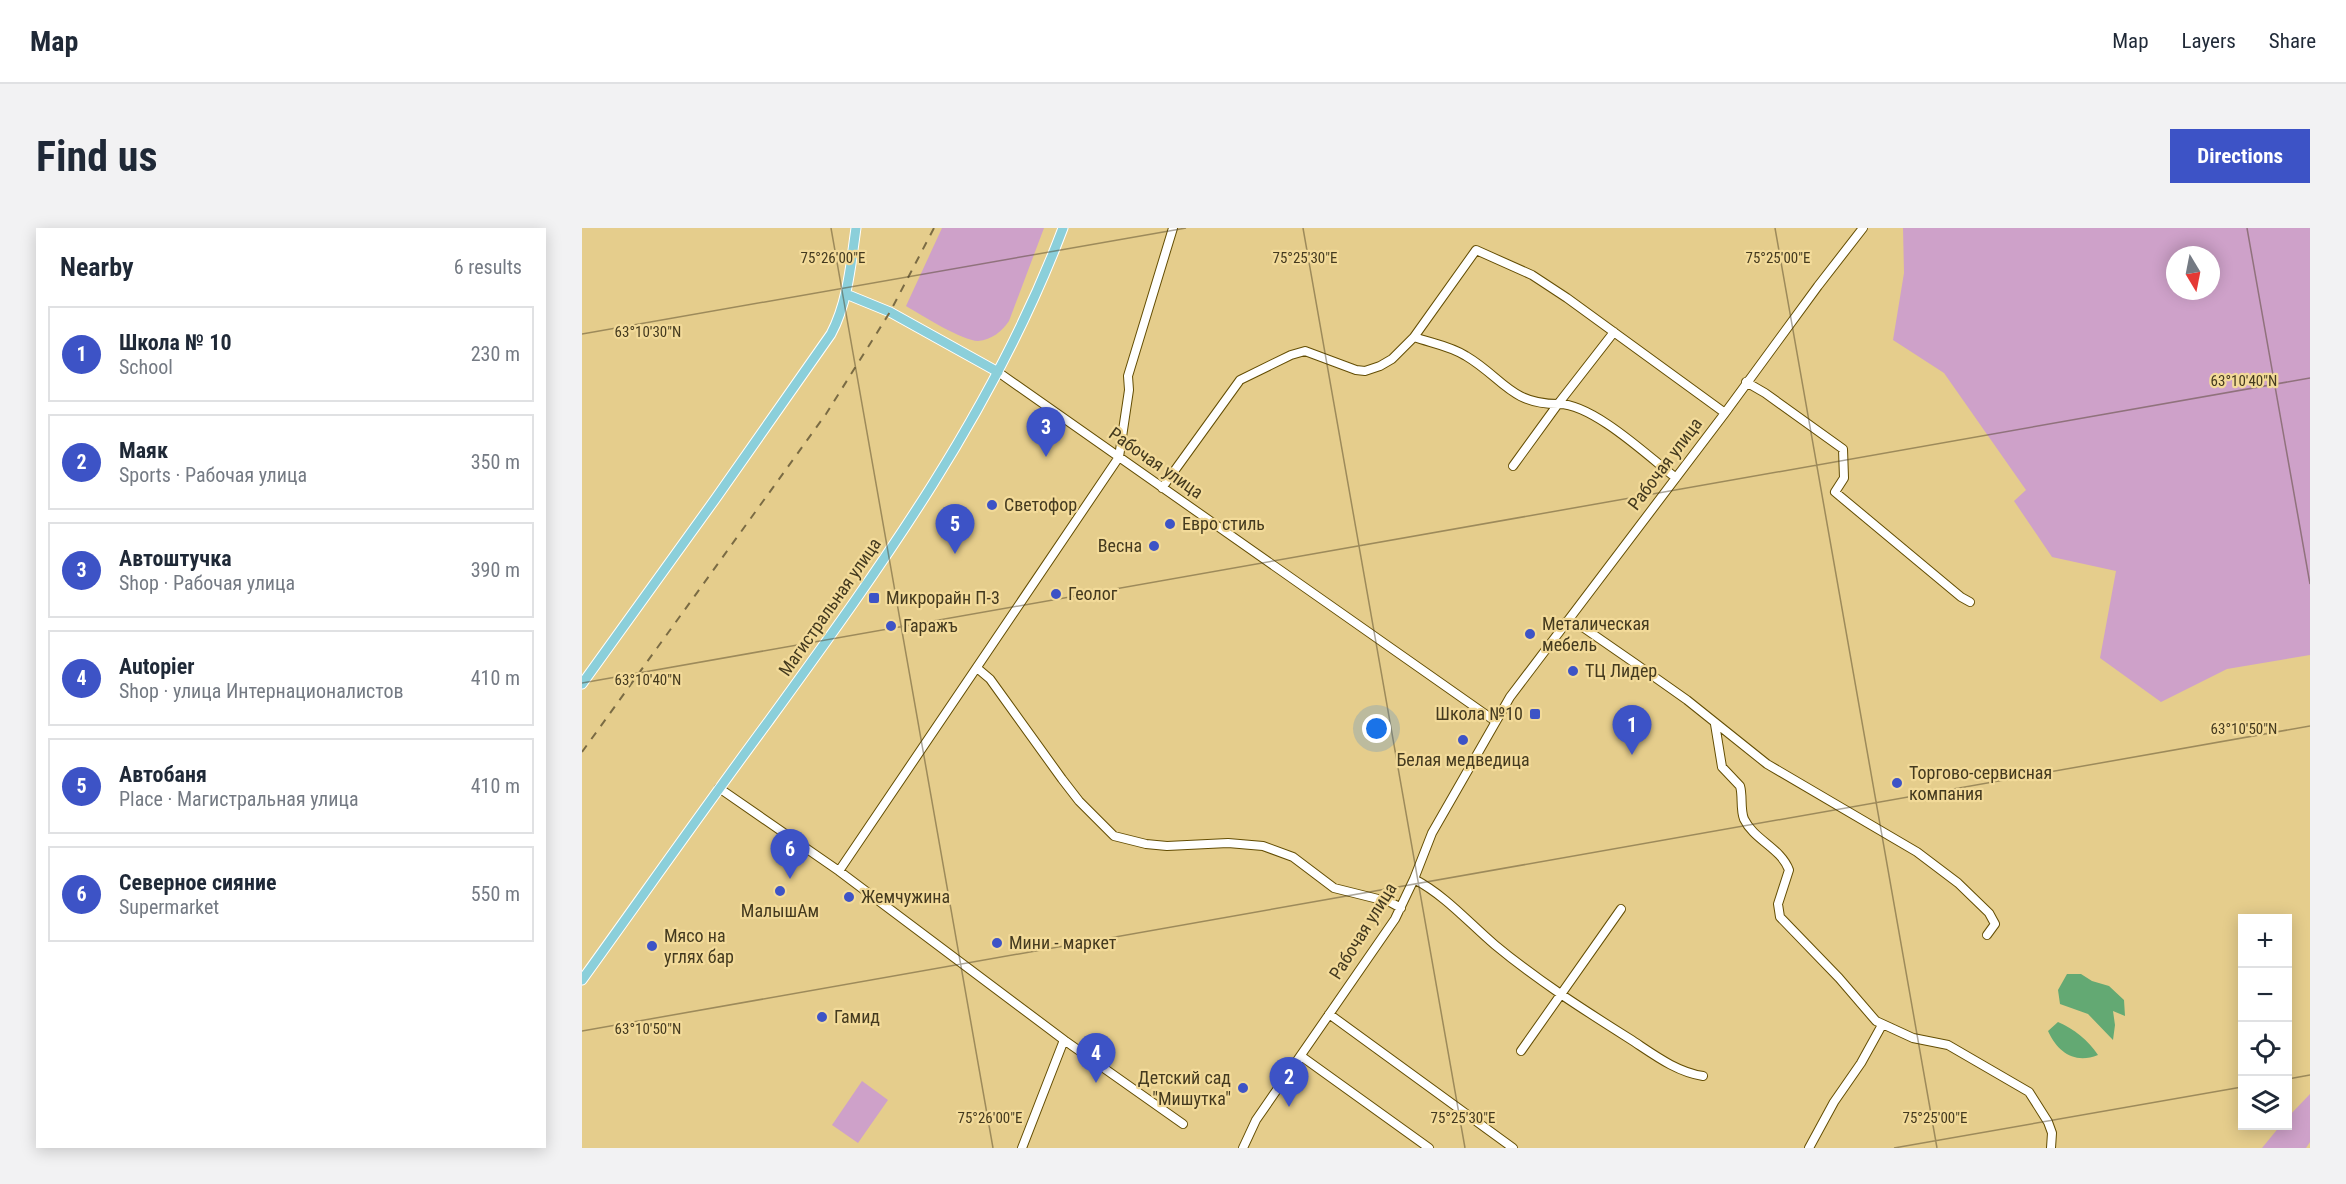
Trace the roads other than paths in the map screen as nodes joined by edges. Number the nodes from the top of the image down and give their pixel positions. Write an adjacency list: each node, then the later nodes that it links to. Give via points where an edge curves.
1 (856, 228): 5 (main road)
2 (1063, 228): 8 (main road, Магистральная улица, via 1032,304)
3 (1173, 228): 12 (street, via 1128,376)
4 (1863, 228): 9 (street, Рабочая улица)
5 (846, 294): 8 (main road, Рабочая улица, via 890,312); 19 (main road, via 837,322 821,350)
6 (1614, 332): 7 (street, via 1532,274 1476,250); 10 (street); 11 (street)
7 (1414, 337): 10 (street, via 1466,355 1523,399); 15 (street, via 1392,359 1373,370 1342,367 1305,351 1240,380)
8 (998, 372): 12 (street, Рабочая улица); 22 (main road, Магистральная улица, via 903,532)
9 (1746, 382): 11 (street, Рабочая улица); 16 (street, via 1843,449 1844,478 1835,492)
10 (1558, 404): 13 (street); 14 (street, via 1574,405 1588,412)
11 (1725, 413): 14 (street, Рабочая улица)
12 (1119, 457): 15 (street, Рабочая улица); 18 (street)
13 (1513, 466)
14 (1676, 478): 17 (street, Рабочая улица)
15 (1162, 488): 20 (street, Рабочая улица)
16 (1970, 603)
17 (1566, 622): 20 (street, Рабочая улица); 21 (street, via 1584,628)
18 (977, 668): 23 (street); 25 (street, via 990,679 1080,801 1114,836 1167,846 1263,846 1293,857 1334,888)
19 (582, 684)
20 (1495, 721): 24 (street, Рабочая улица, via 1432,832)
21 (1715, 724): 27 (street, via 1767,764 1902,842 1958,883 1993,918 1995,924); 31 (street, via 1722,767 1740,786 1743,816 1782,857 1789,870 1778,913)
22 (719, 788): 23 (street); 28 (main road, Магистральная улица)
23 (840, 871): 32 (street)
24 (1414, 879): 25 (street, Рабочая улица); 29 (street, via 1436,891 1495,945)
25 (1401, 908): 30 (street, Рабочая улица)
26 (1621, 909): 29 (street)
27 (1987, 935)
28 (582, 980)
29 (1561, 995): 33 (street); 35 (street, via 1668,1063)
30 (1329, 1014): 34 (street, Рабочая улица); 40 (street)
31 (1882, 1025): 41 (street); 42 (street, via 1913,1038 1948,1044 2029,1092 2052,1132)
32 (1064, 1040): 36 (street); 37 (street)
33 (1521, 1051)
34 (1301, 1056): 38 (street, Рабочая улица, via 1256,1120); 39 (street)
35 (1703, 1076)
36 (1183, 1124)
37 (1022, 1148)
38 (1243, 1148)
39 (1429, 1148)
40 (1514, 1148)
41 (1809, 1148)
42 (2051, 1148)

